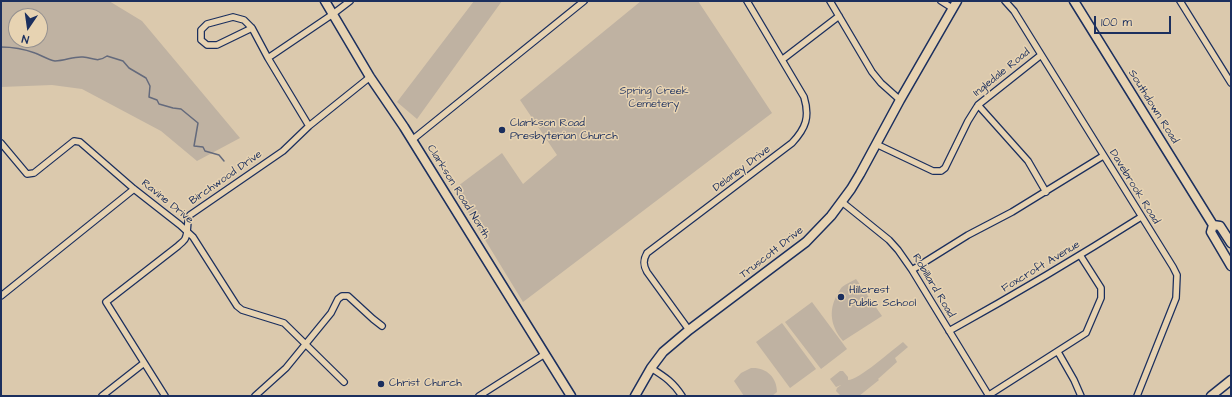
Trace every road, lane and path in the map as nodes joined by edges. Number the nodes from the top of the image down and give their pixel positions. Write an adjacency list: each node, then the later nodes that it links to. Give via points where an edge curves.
1 (325, 1): 11 (street, Clarkson Road North)
2 (350, 1): 11 (street)
3 (747, 1): 16 (street, Delaney Drive)
4 (830, 1): 12 (street)
5 (941, 1): 10 (street)
6 (1005, 1): 14 (street, Davebrook Road)
7 (1074, 1): 30 (street, Southdown Road)
8 (1180, 1): 18 (street)
9 (582, 2): 22 (street)
10 (955, 4): 19 (street, Truscott Drive)
11 (333, 14): 15 (street); 17 (street, Clarkson Road North)
12 (839, 16): 16 (street); 19 (street, via 872,72)
13 (252, 28): 13 (street, via 244,20 233,17 207,24 201,30 201,40 206,45 217,45); 15 (street)
14 (1041, 55): 20 (street, Ingledale Road); 25 (street, Davebrook Road)
15 (268, 58): 21 (street)
16 (783, 59): 39 (street, Delaney Drive, via 807,106 805,125 799,136 644,257 647,272)
17 (370, 77): 21 (street, Birchwood Drive); 22 (street, Clarkson Road North)
18 (1231, 83)
19 (900, 100): 24 (street, Truscott Drive)
20 (978, 105): 24 (street, Ingledale Road, via 945,168 941,171 933,171); 27 (street, via 1028,161)
21 (309, 126): 31 (street, Birchwood Drive, via 283,151 190,215)
22 (412, 140): 43 (street, Clarkson Road North)
23 (1, 143): 26 (street, Ravine Drive, via 28,174 34,173 74,141 80,142)
24 (876, 144): 28 (street, Truscott Drive)
25 (1103, 156): 27 (street); 29 (street, Davebrook Road)
26 (134, 189): 31 (street, Ravine Drive); 37 (street)
27 (1046, 192): 36 (street, via 968,235)
28 (842, 202): 36 (street, Robillard Road, via 889,240); 39 (street, Truscott Drive, via 806,242)
29 (1141, 217): 34 (street, Foxcroft Avenue); 57 (street, Davebrook Road, via 1173,267 1177,275 1177,286 1176,298)
30 (1213, 225): 32 (street, Southdown Road, via 1220,226); 33 (street, Southdown Road, via 1211,232)
31 (187, 231): 41 (street, Ravine Drive, via 237,306 242,310 284,323); 44 (street, Birchwood Drive, via 185,239 178,246 106,302)
32 (1230, 241): 33 (street)
33 (1219, 246): 35 (street, Southdown Road)
34 (1080, 255): 40 (street, Foxcroft Avenue); 42 (street, via 1102,288 1102,293 1086,334)
35 (1231, 266)
36 (912, 270): 40 (street, Robillard Road)
37 (1, 296)
38 (382, 326): 41 (street, via 348,296 342,296)
39 (689, 330): 45 (street, Truscott Drive, via 663,352)
40 (948, 331): 55 (street, Robillard Road)
41 (307, 344): 47 (street, Ravine Drive); 50 (street, via 286,368)
42 (1058, 352): 55 (street); 56 (street)
43 (545, 354): 51 (street); 52 (street, Clarkson Road North)
44 (144, 363): 48 (street); 49 (street, Birchwood Drive)
45 (651, 368): 53 (street, Truscott Drive); 54 (street, via 672,383)
46 (1231, 380): 58 (street)
47 (344, 382)
48 (102, 396)
49 (165, 396)
50 (255, 396)
51 (479, 396)
52 (571, 396)
53 (634, 396)
54 (682, 396)
55 (989, 396)
56 (1080, 396)
57 (1137, 396)
58 (1211, 396)

